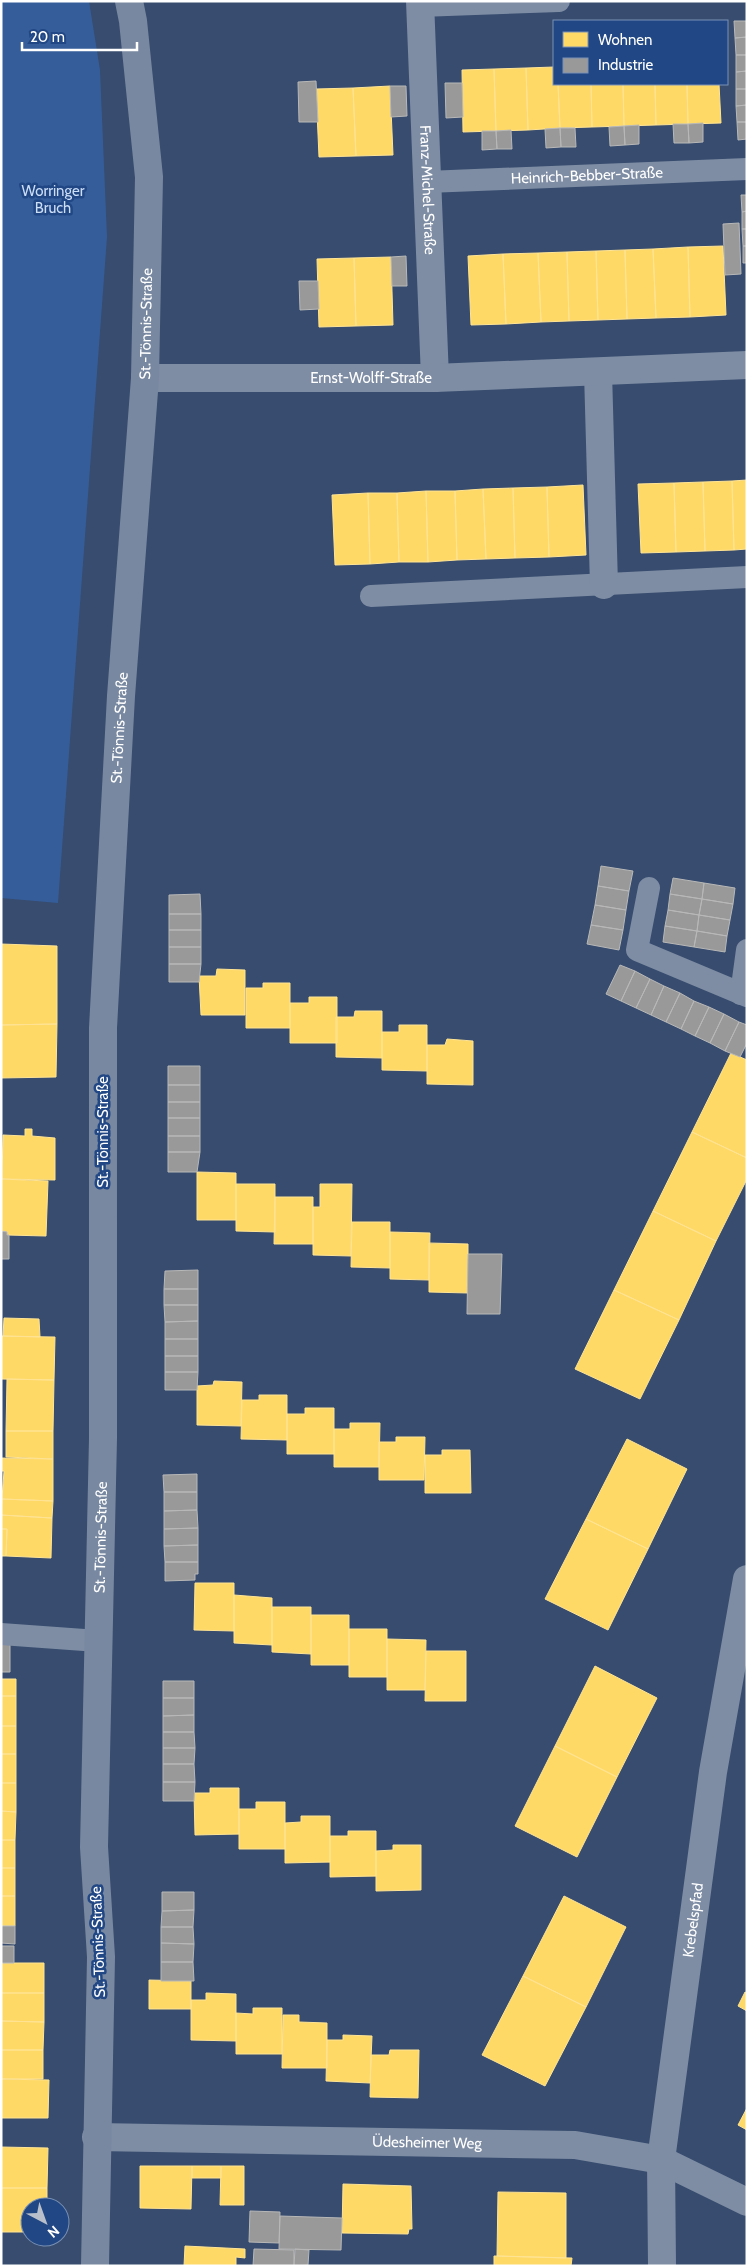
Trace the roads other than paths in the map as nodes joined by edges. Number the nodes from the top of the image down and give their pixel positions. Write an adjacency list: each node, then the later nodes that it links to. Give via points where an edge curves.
1 (129, 1): 8 (main road, St.-Tönnis-Straße, via 149,177)
2 (559, 1): 3 (lane)
3 (420, 4): 5 (street, Franz-Michel-Straße)
4 (747, 169): 5 (lane, Heinrich-Bebber-Straße)
5 (427, 182): 9 (street, Franz-Michel-Straße)
6 (747, 365): 7 (street, Ernst-Wolff-Straße)
7 (598, 372): 9 (street, Ernst-Wolff-Straße); 11 (street)
8 (145, 378): 9 (street, Ernst-Wolff-Straße); 18 (main road, St.-Tönnis-Straße, via 121,696 103,1028 103,1369)
9 (435, 378)
10 (747, 577): 11 (lane)
11 (604, 585): 12 (lane)
12 (371, 596)
13 (649, 888): 15 (lane, via 637,950)
14 (747, 950): 15 (lane)
15 (744, 995)
16 (747, 1578): 20 (street, Krebelspfad, via 713,1772)
17 (1, 1634): 18 (lane)
18 (98, 1641): 19 (main road, St.-Tönnis-Straße, via 94,1847 101,1957)
19 (96, 2137): 20 (street, Üdesheimer Weg, via 574,2144); 22 (main road, St.-Tönnis-Straße)
20 (661, 2160): 21 (street, Üdesheimer Weg); 23 (street, Krebelspfad)
21 (747, 2202)
22 (95, 2266)
23 (662, 2266)

